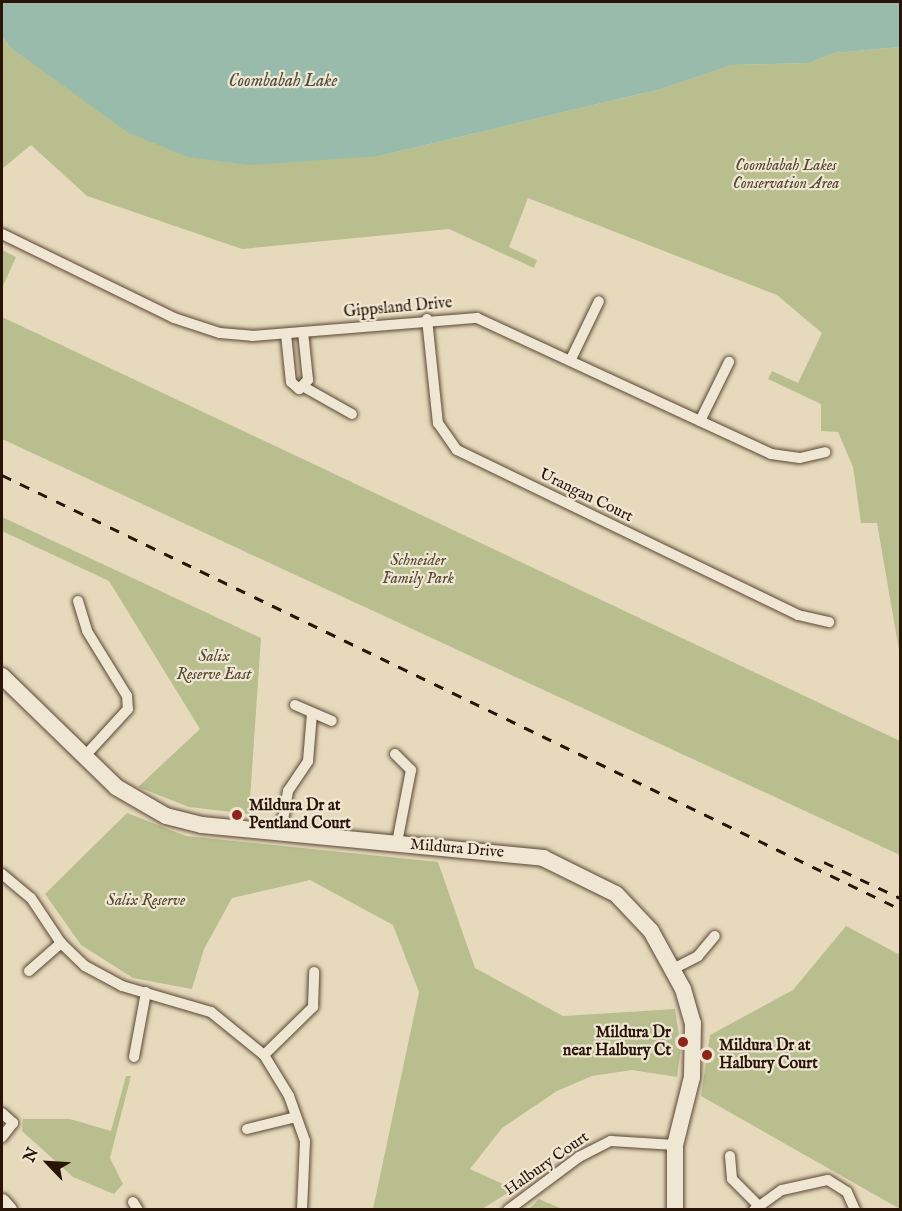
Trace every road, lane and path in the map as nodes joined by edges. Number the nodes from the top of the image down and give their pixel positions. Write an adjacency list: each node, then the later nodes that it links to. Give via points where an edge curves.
1 (2, 234): 5 (street, Gippsland Drive, via 189,324 238,336)
2 (599, 301): 6 (street)
3 (427, 319): 4 (street, Gippsland Drive); 6 (street, Gippsland Drive, via 494,323); 13 (street, Urangan Court, via 438,423 457,450 798,615)
4 (303, 332): 5 (street, Gippsland Drive); 8 (street)
5 (286, 334): 8 (street, via 292,385)
6 (571, 359): 10 (street, Gippsland Drive)
7 (729, 362): 10 (street)
8 (304, 387): 9 (street)
9 (351, 414)
10 (700, 420): 11 (street, Gippsland Drive, via 771,454 800,458)
11 (825, 452)
12 (78, 601): 19 (street, via 87,631 127,696 128,709)
13 (829, 622)
14 (2, 676): 19 (street, Mildura Drive)
15 (295, 705): 16 (street)
16 (312, 713): 17 (street); 20 (street, via 308,761 288,790)
17 (332, 722)
18 (395, 754): 21 (street, via 411,770)
19 (84, 757): 20 (street, Mildura Drive, via 131,798 166,816)
20 (281, 832): 21 (street, Mildura Drive)
21 (397, 843): 25 (street, Mildura Drive, via 543,858 582,873 634,910)
22 (2, 874): 24 (street, via 31,898)
23 (715, 936): 25 (street, via 698,956)
24 (61, 944): 26 (street); 28 (street, via 103,977)
25 (673, 969): 35 (street, Mildura Drive, via 689,1005 695,1046)
26 (29, 971)
27 (314, 972): 29 (street, via 313,1007)
28 (146, 992): 29 (street, via 211,1012); 30 (street)
29 (264, 1056): 32 (street)
30 (134, 1057)
31 (2, 1113): 34 (street, via 13,1123)
32 (296, 1116): 33 (street); 40 (street, via 305,1142)
33 (247, 1129)
34 (2, 1137)
35 (675, 1145): 41 (street, Halbury Court, via 611,1141 579,1157); 42 (street, Mildura Drive)
36 (730, 1156): 38 (street, via 732,1179)
37 (2, 1202): 39 (street)
38 (756, 1207): 43 (street, via 782,1190 828,1180 847,1192)
39 (9, 1209)
40 (302, 1209)
41 (508, 1209)
42 (675, 1209)
43 (855, 1209)

